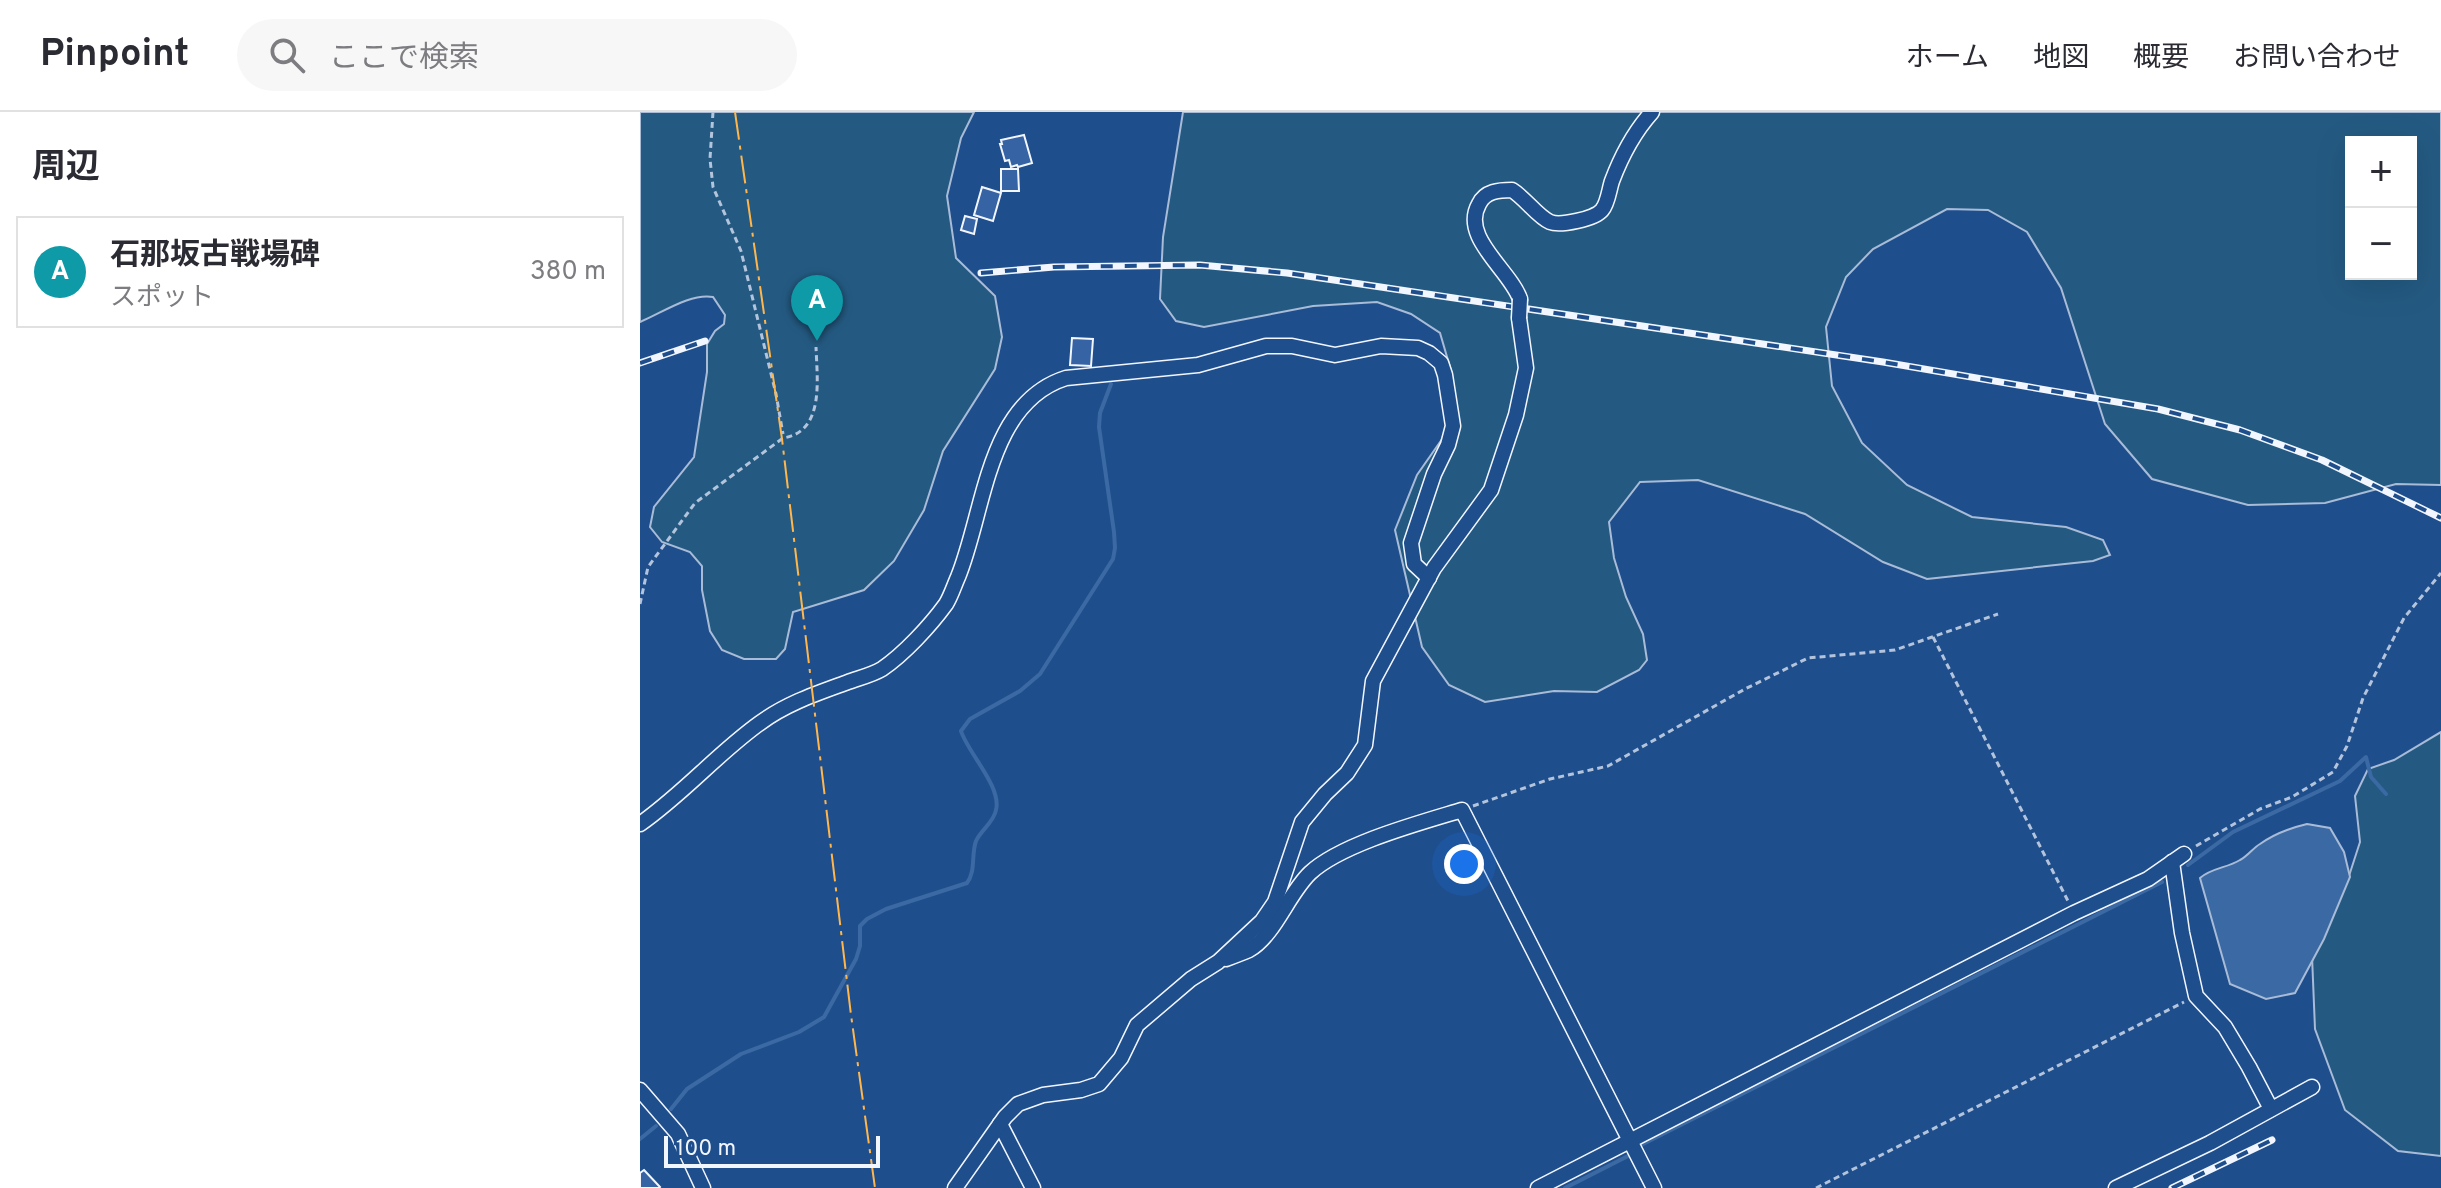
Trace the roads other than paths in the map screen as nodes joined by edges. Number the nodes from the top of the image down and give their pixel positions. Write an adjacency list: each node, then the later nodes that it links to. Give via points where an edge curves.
1 (1652, 112): 2 (street, bridge, via 1626,150 1603,210 1596,215 1560,224 1549,221 1512,190 1489,194 1478,204 1478,237 1520,299 1526,368 1491,490)
2 (1429, 578): 3 (street, via 1414,564 1411,543 1453,426 1445,375 1429,353 1381,346 1335,355 1266,346 1198,365 1066,378 1046,385 1011,422 948,602 917,638 881,669 798,700 761,722); 4 (street, via 1373,681 1365,745 1357,760 1302,822 1275,902 1262,921)
3 (640, 824)
4 (1218, 962): 8 (street, via 1137,1025 1121,1058 1099,1084 1018,1104); 9 (street, via 1252,948 1322,864 1393,831 1462,810)
5 (2312, 1087): 7 (street)
6 (640, 1090): 10 (street, via 678,1134)
7 (2271, 1109): 9 (street, via 2225,1027 2196,996 2182,933 2178,858 2148,879); 15 (street)
8 (1000, 1124): 11 (street); 12 (street)
9 (1630, 1141): 13 (street); 14 (street)
10 (703, 1188)
11 (955, 1188)
12 (1033, 1188)
13 (1538, 1188)
14 (1654, 1188)
15 (2116, 1188)

